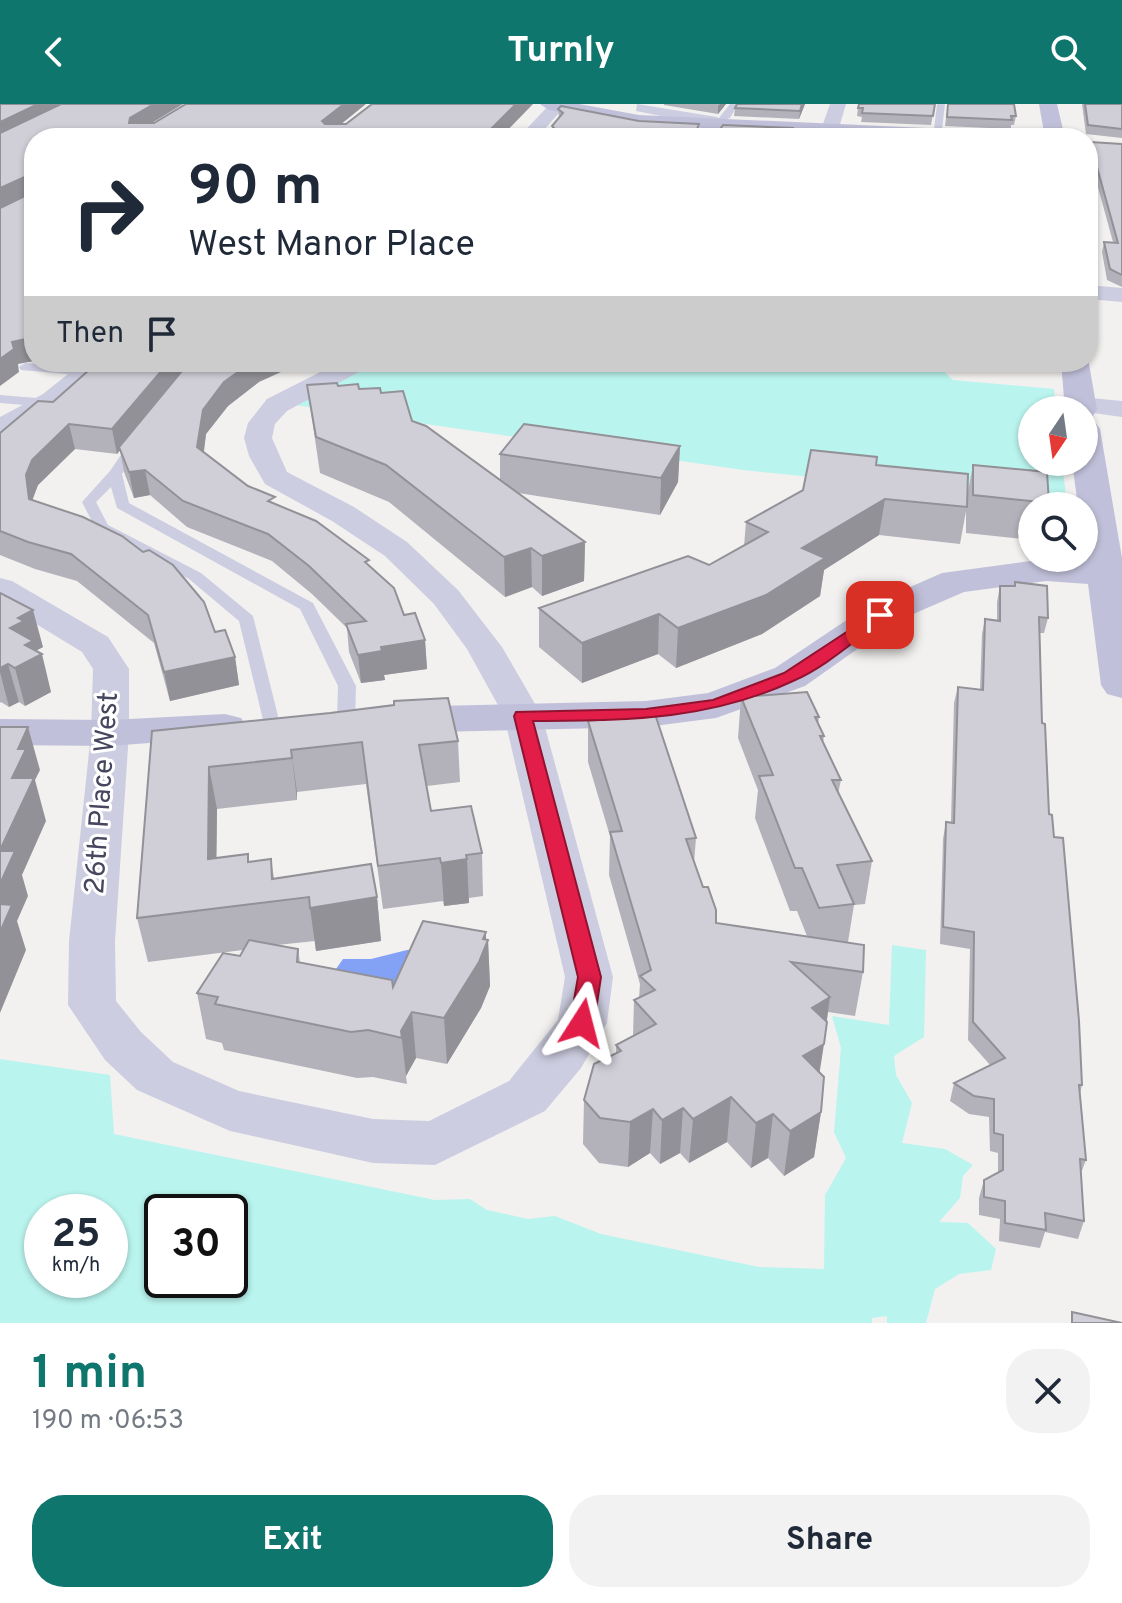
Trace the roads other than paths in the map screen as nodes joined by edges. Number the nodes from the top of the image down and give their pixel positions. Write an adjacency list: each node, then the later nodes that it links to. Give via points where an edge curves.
1 (583, 104): 2 (street)
2 (591, 104)
3 (734, 104): 12 (lane)
4 (838, 104): 13 (street)
5 (941, 104): 14 (lane)
6 (1048, 104): 15 (street)
7 (553, 105): 9 (street); 10 (street)
8 (643, 106): 11 (street)
9 (535, 128)
10 (697, 128)
11 (707, 128)
12 (715, 128)
13 (831, 128)
14 (938, 128)
15 (1053, 128)
16 (1098, 293): 17 (street)
17 (1122, 295)
18 (87, 372): 23 (street)
19 (340, 372): 33 (street, via 277,405 262,423 258,438 263,456 275,478 396,549 446,597 484,647)
20 (1077, 372): 21 (street)
21 (1080, 396)
22 (0, 399): 23 (lane)
23 (49, 403): 26 (street)
24 (1122, 409): 25 (street)
25 (1098, 413)
26 (0, 428)
27 (145, 429): 28 (lane)
28 (115, 474): 34 (lane, via 122,505 307,606 347,686); 35 (lane, via 89,502 102,528 195,576 247,619)
29 (1094, 476): 30 (street)
30 (1114, 574): 32 (street); 33 (street, via 1046,570 956,581 883,613 790,677 716,705 646,714)
31 (0, 588): 37 (street, 26th Place West, via 95,645 111,669)
32 (1122, 685)
33 (523, 716): 34 (street); 37 (street, 26th Place West, via 589,977 582,1023 527,1096 435,1143 373,1141 230,1110 155,1076 123,1046 92,1005 92,941)
34 (346, 721): 35 (street)
35 (271, 724): 37 (street)
36 (0, 732): 37 (street)
37 (110, 733)

